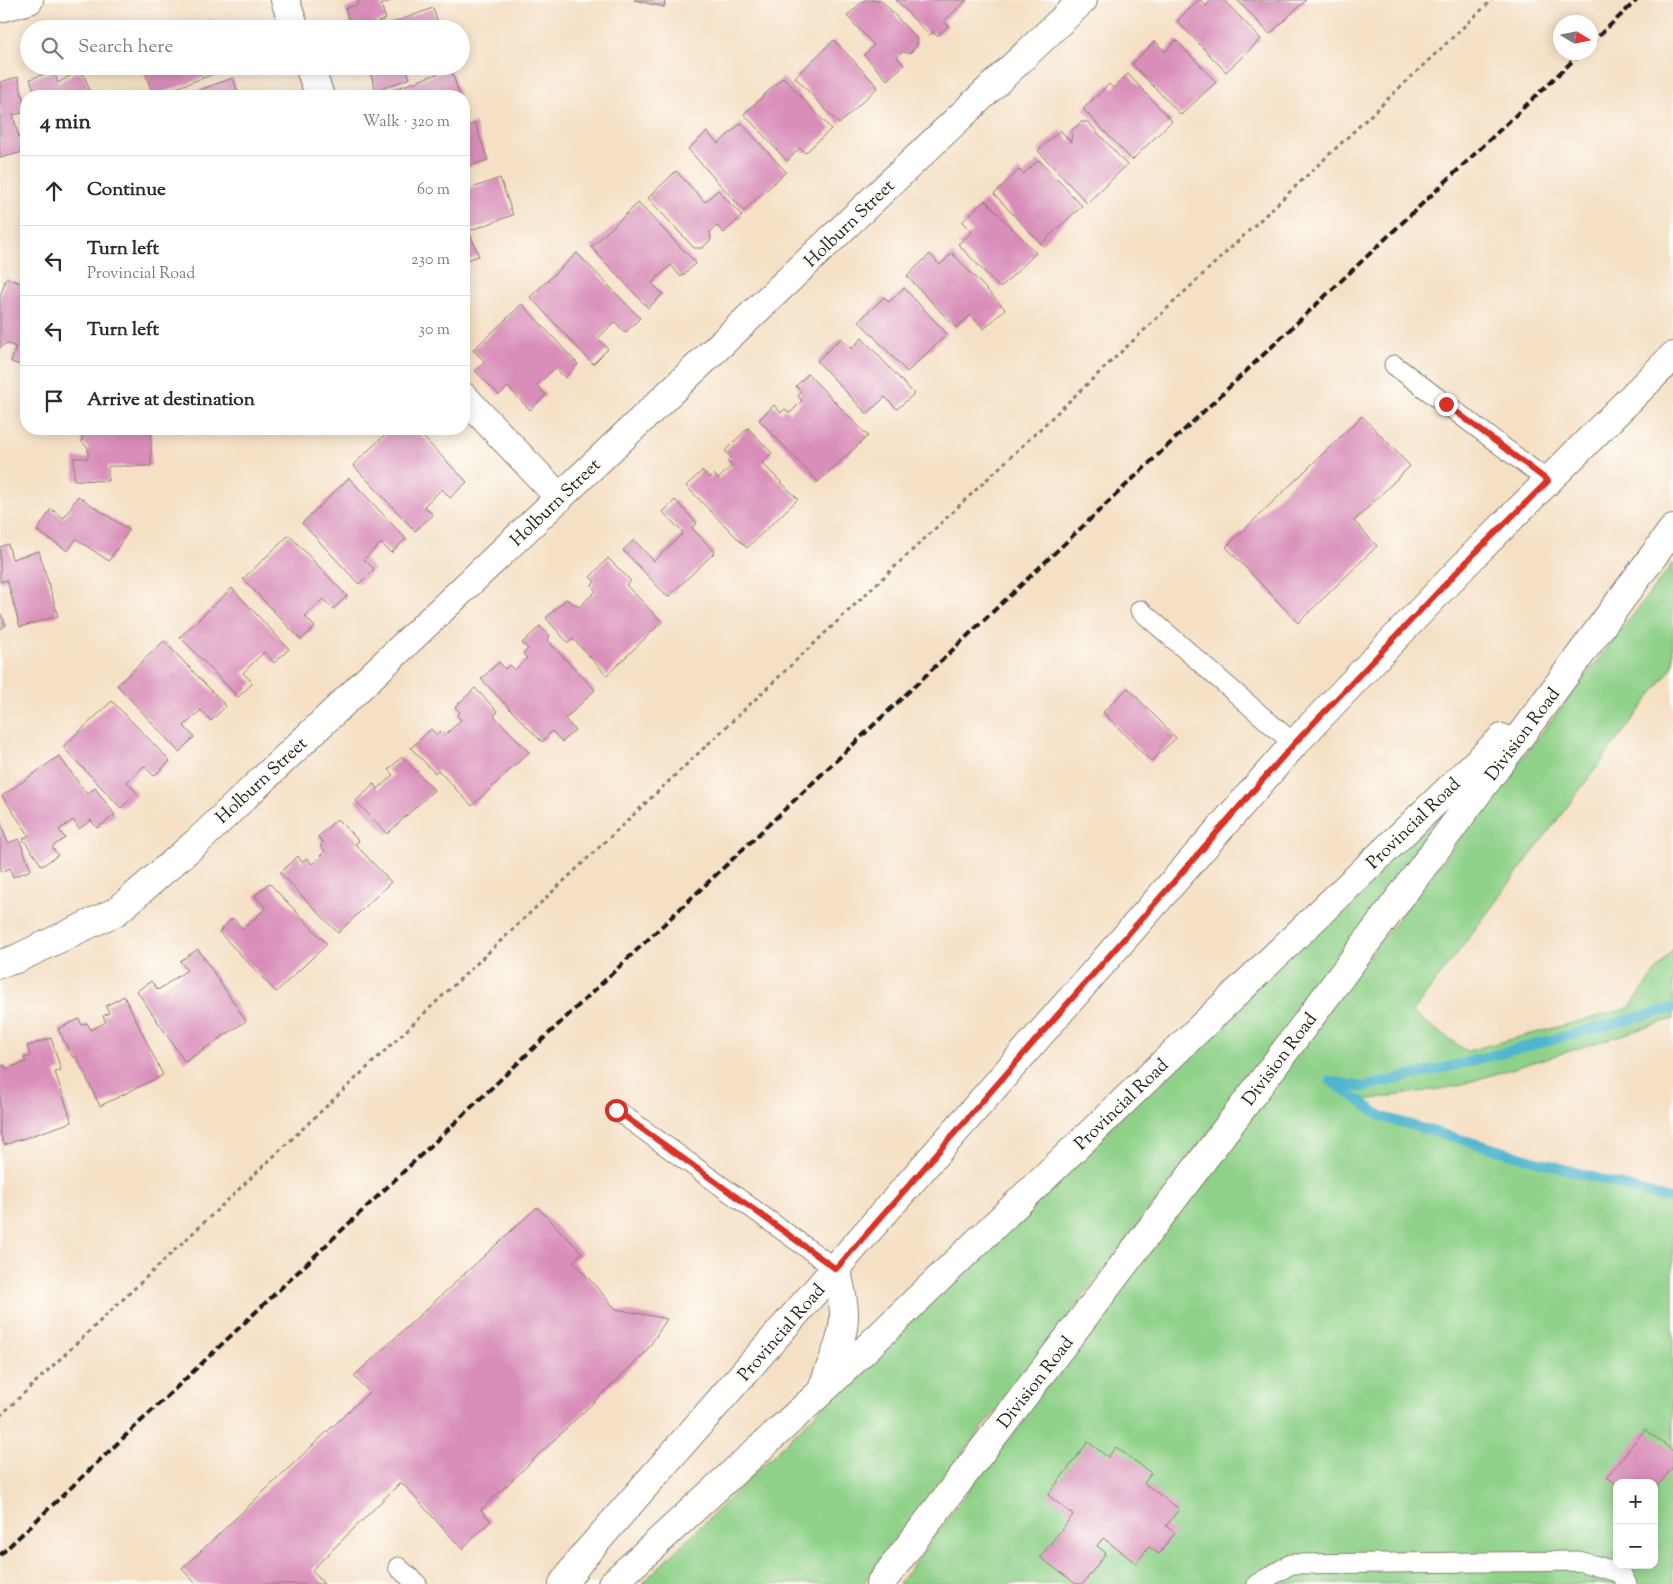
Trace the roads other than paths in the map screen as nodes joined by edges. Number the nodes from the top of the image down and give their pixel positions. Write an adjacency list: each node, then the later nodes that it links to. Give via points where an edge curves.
1 (29, 0): 4 (main road)
2 (285, 0): 5 (main road)
3 (1083, 0): 12 (main road, Holburn Street)
4 (0, 8)
5 (293, 20)
6 (312, 75): 7 (main road)
7 (318, 90)
8 (1673, 356): 11 (main road, Provincial Road)
9 (1394, 365): 11 (lane)
10 (470, 403): 12 (main road)
11 (1548, 481): 16 (main road, Provincial Road, via 1474,554)
12 (560, 498): 17 (main road, Holburn Street, via 198,841 117,911)
13 (1673, 530): 15 (main road, Division Road)
14 (1140, 610): 16 (lane)
15 (1561, 681): 20 (main road, Provincial Road); 25 (main road, Division Road, via 1105,1291)
16 (1294, 744): 19 (main road, Provincial Road)
17 (0, 964)
18 (616, 1110): 19 (lane)
19 (836, 1269): 20 (main road, via 844,1317); 23 (main road, Provincial Road)
20 (822, 1391): 24 (main road, Provincial Road)
21 (398, 1567): 22 (lane)
22 (417, 1584)
23 (563, 1584)
24 (612, 1584)
25 (880, 1584)
26 (1257, 1584): 27 (lane, via 1291,1564 1579,1561 1621,1573)
27 (1627, 1584)

